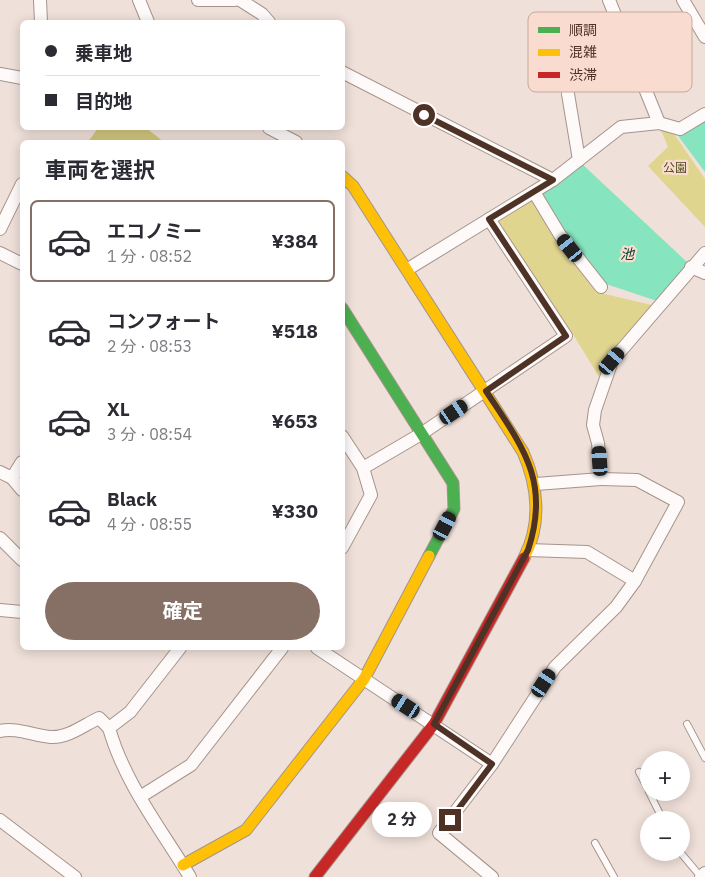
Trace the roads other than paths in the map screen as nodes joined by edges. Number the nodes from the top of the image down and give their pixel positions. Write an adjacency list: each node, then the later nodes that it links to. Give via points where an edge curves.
1 (40, 0): 9 (street)
2 (139, 0): 10 (street)
3 (198, 0): 4 (street)
4 (235, 0)
5 (240, 0): 11 (street)
6 (683, 0): 7 (street)
7 (690, 12)
8 (692, 15): 12 (street)
9 (41, 20)
10 (147, 20)
11 (268, 20)
12 (705, 37)
13 (0, 74): 15 (street)
14 (345, 74): 22 (street)
15 (20, 78)
16 (647, 92): 19 (street)
17 (568, 94): 20 (street)
18 (705, 114): 19 (street, via 680,129)
19 (659, 123): 20 (street, via 621,127)
20 (579, 160): 22 (street)
21 (345, 179): 31 (street)
22 (553, 180): 24 (street)
23 (20, 188): 26 (street)
24 (534, 192): 25 (street); 33 (street, via 560,235)
25 (489, 219): 31 (street); 35 (street, via 566,336)
26 (0, 230)
27 (0, 252): 29 (street)
28 (705, 253): 30 (street)
29 (20, 263)
30 (691, 267): 32 (street); 42 (street, via 612,361 593,425)
31 (408, 269): 35 (street)
32 (705, 273)
33 (601, 287)
34 (345, 313): 36 (street)
35 (486, 391): 36 (street); 43 (street, via 528,459)
36 (421, 434): 39 (street); 55 (street, via 453,483 454,509)
37 (345, 441): 39 (street)
38 (20, 465): 41 (street)
39 (363, 468): 46 (street, via 371,496)
40 (0, 472): 41 (street)
41 (12, 478): 44 (street)
42 (601, 479): 43 (street); 49 (street, via 637,480 678,502)
43 (536, 484): 47 (street, via 536,529)
44 (20, 488)
45 (0, 538): 48 (street)
46 (345, 543)
47 (528, 550): 49 (street, via 587,552); 56 (street)
48 (20, 558)
49 (634, 581): 61 (street, via 616,607 555,667)
50 (0, 610): 51 (street)
51 (20, 612)
52 (178, 650): 58 (street, via 130,712)
53 (280, 650): 62 (street, via 191,765)
54 (320, 650): 55 (street)
55 (364, 679): 56 (street); 66 (street, via 246,830)
56 (434, 724): 61 (street); 68 (street)
57 (687, 724): 60 (lane)
58 (109, 728): 59 (street, via 99,718 64,736); 62 (street)
59 (0, 731)
60 (705, 758)
61 (492, 764): 71 (street, via 439,834)
62 (140, 797): 66 (street)
63 (0, 820): 69 (street)
64 (595, 843): 72 (lane)
65 (688, 861): 73 (lane)
66 (183, 865): 70 (street)
67 (705, 873): 73 (street)
68 (318, 876)
69 (75, 877)
70 (190, 877)
71 (492, 877)
72 (614, 877)
73 (701, 877)

